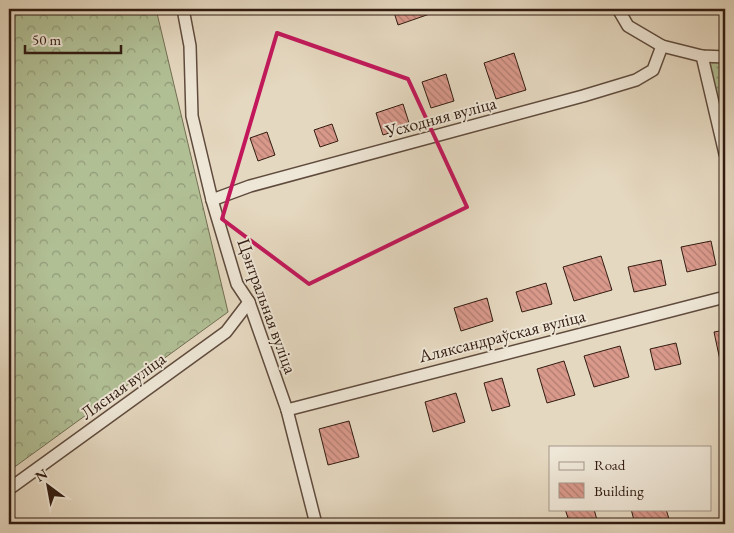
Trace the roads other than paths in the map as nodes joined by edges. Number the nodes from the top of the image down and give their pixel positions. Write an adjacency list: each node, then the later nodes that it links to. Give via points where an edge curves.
1 (184, 9): 7 (street, Цэнтральная вуліца, via 190,46 192,116)
2 (618, 9): 3 (street, via 628,26)
3 (662, 46): 4 (street); 7 (street, Усходняя вуліца, via 652,70 636,80 250,186)
4 (702, 56): 5 (street); 6 (street)
5 (725, 57)
6 (725, 154)
7 (212, 200): 9 (street, Цэнтральная вуліца, via 237,284)
8 (725, 297): 10 (street, Аляксандраўская вуліца)
9 (249, 302): 10 (street, Цэнтральная вуліца); 11 (street, Лясная вуліца, via 226,332)
10 (287, 410): 12 (street, Цэнтральная вуліца)
11 (9, 489)
12 (316, 524)

